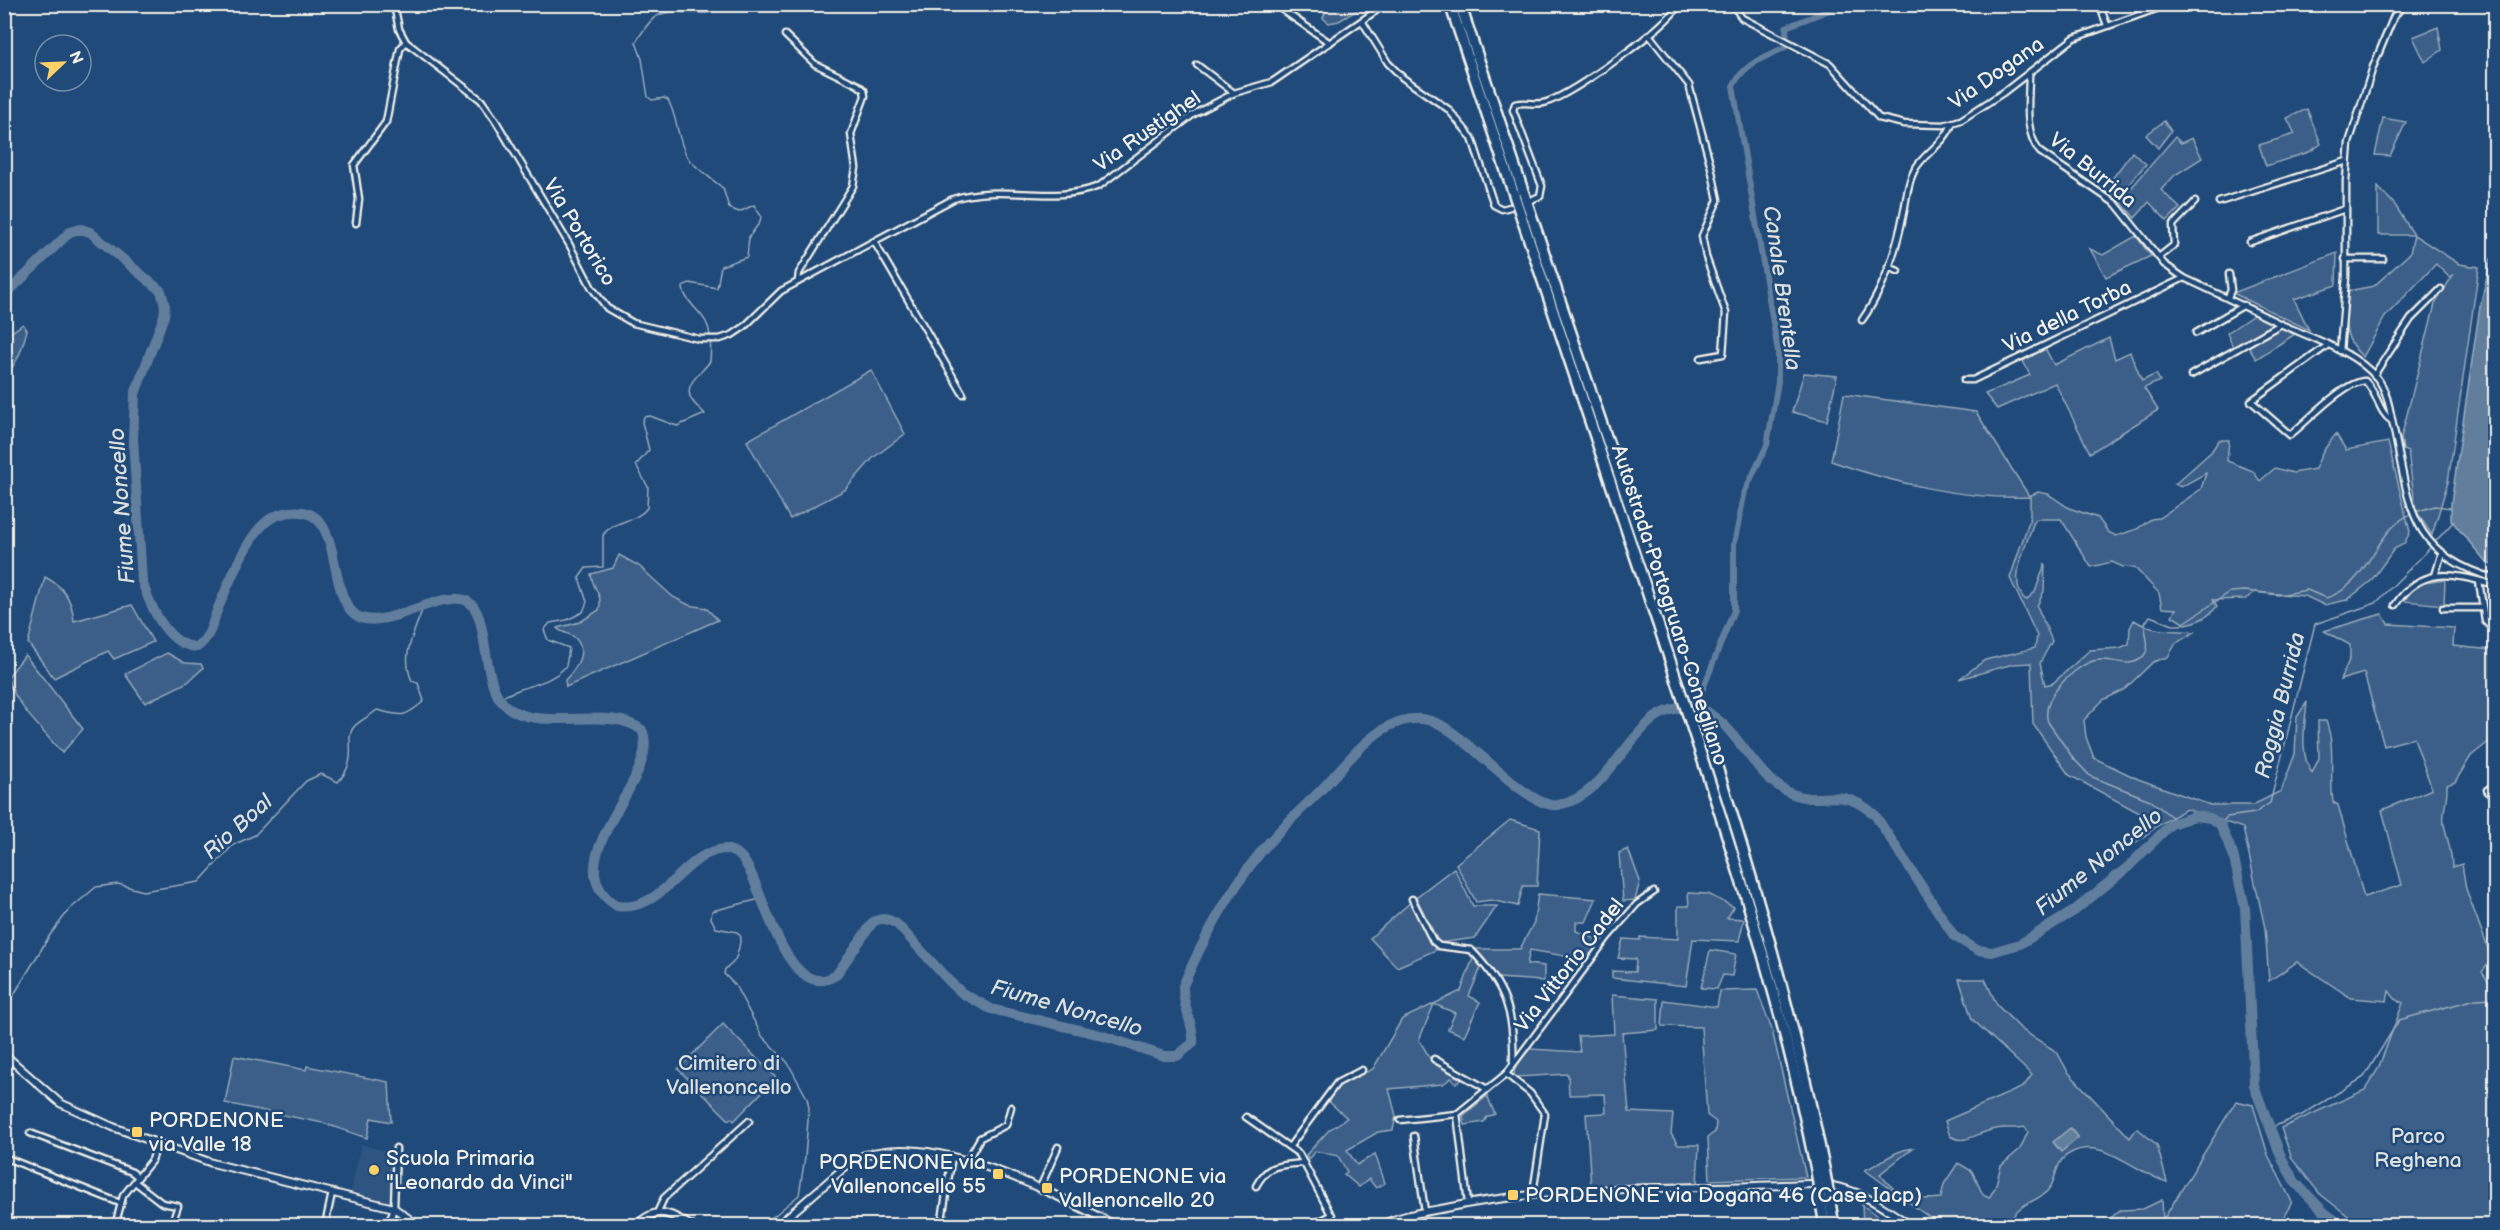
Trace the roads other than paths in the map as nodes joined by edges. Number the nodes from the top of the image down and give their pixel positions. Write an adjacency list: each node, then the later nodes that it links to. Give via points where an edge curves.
1 (393, 4): 15 (street)
2 (1274, 4): 16 (street)
3 (1386, 4): 11 (street, Via Rustighel)
4 (1450, 4): 50 (highway, Autostrada Portogruaro-Conegliano)
5 (1460, 4): 50 (highway, Autostrada Portogruaro-Conegliano)
6 (1680, 4): 14 (street)
7 (1732, 4): 20 (street, Via Dogana, via 1742,18 1830,64 1883,121)
8 (2099, 4): 12 (street)
9 (2170, 4): 12 (street, Via Dogana)
10 (2405, 4): 21 (street, via 2394,16 2361,99)
11 (1362, 21): 16 (street, Via Rustighel); 25 (street, via 1388,63 1448,109 1472,138 1494,205)
12 (2107, 25): 18 (street, Via Dogana, via 2067,43)
13 (785, 35): 37 (street, via 814,64 858,85 865,96 851,134 856,168 853,186 799,273)
14 (1650, 36): 22 (street, via 1560,96 1543,104 1515,104 1513,110 1542,186 1540,196); 46 (street, via 1689,85 1718,200 1702,236 1726,313 1723,354)
15 (406, 42): 27 (street, via 400,50 386,122 354,165); 37 (street, Via Portorico, via 481,100 591,288 607,308 633,323 714,339 744,327 781,291)
16 (1330, 43): 19 (street, Via Rustighel, via 1272,81)
17 (1197, 65): 19 (street, Via Rustighel)
18 (2029, 74): 20 (street, Via Dogana); 30 (street, Via Burrida, via 2032,141 2040,152 2116,204)
19 (1234, 93): 29 (street, Via Rustighel, via 1194,114 1099,186 1083,193 970,193)
20 (1952, 124): 33 (street, via 1944,139 1914,169)
21 (2348, 161): 24 (street); 26 (street)
22 (1531, 200)
23 (2196, 202): 30 (street, via 2173,225 2174,245)
24 (2219, 202)
25 (1510, 207)
26 (2346, 209): 28 (street); 32 (street)
27 (356, 223)
28 (2250, 242)
29 (875, 243): 37 (street, Via Rustighel); 51 (street)
30 (2159, 257): 36 (street, Via Burrida)
31 (2383, 258): 32 (street)
32 (2345, 259): 45 (street)
33 (1888, 267): 34 (street); 41 (street)
34 (1898, 271)
35 (2229, 274): 39 (street)
36 (2184, 278): 39 (street, Via Burrida); 49 (street, Via della Torba, via 1973,380)
37 (798, 281)
38 (2441, 289): 48 (street, via 2411,319)
39 (2228, 297): 40 (street, Via Burrida)
40 (2244, 306): 42 (street, Via Burrida); 43 (street)
41 (1862, 320)
42 (2281, 324): 44 (street, Via Burrida); 47 (street)
43 (2196, 333)
44 (2328, 345): 45 (street, Via Burrida); 52 (street, via 2251,401 2290,435 2343,391 2365,381 2384,416)
45 (2340, 351): 48 (street, Via Burrida)
46 (1701, 358)
47 (2191, 375)
48 (2374, 375): 52 (street, Via Burrida, via 2388,402)
49 (1964, 380)
50 (1583, 386): 92 (highway, Autostrada Portogruaro-Conegliano, bridge, via 1717,765 1770,953)
51 (963, 394)
52 (2392, 421): 53 (street, Via Burrida, via 2412,513 2429,541)
53 (2442, 552): 54 (street); 55 (street, Via Burrida, via 2469,569)
54 (2435, 576): 56 (street); 58 (street, via 2415,581)
55 (2496, 579)
56 (2479, 581): 57 (street); 59 (street)
57 (2496, 585)
58 (2395, 605)
59 (2483, 608): 60 (street); 61 (street, via 2485,621)
60 (2443, 609)
61 (2496, 633)
62 (2496, 784): 63 (street, via 2487,790)
63 (2496, 802)
64 (1654, 892): 68 (street, Via Vittorio Cadel, via 1637,904 1608,937 1542,1029)
65 (1412, 898): 68 (street, Via Vittorio Cadel, via 1439,946 1471,950 1497,982 1507,1000 1512,1023)
66 (4, 1054): 79 (street, via 60,1103)
67 (1434, 1059): 71 (street)
68 (1513, 1061): 70 (street, Via Vittorio Cadel)
69 (1362, 1070): 80 (street, via 1337,1083)
70 (1506, 1074): 71 (street, Via Vittorio Cadel); 91 (street, via 1530,1093 1545,1114)
71 (1487, 1089): 73 (street, Via Vittorio Cadel)
72 (1011, 1107): 85 (street, via 1006,1125 980,1138)
73 (1457, 1114): 75 (street); 94 (street)
74 (1246, 1117): 80 (street)
75 (1400, 1120)
76 (749, 1121): 96 (street, via 664,1198)
77 (30, 1132): 87 (street, via 132,1172)
78 (1414, 1136): 97 (street)
79 (158, 1143): 87 (street, via 152,1160); 90 (street, via 212,1163)
80 (1290, 1146): 86 (street)
81 (1058, 1147): 89 (street)
82 (396, 1148): 95 (street)
83 (952, 1156): 85 (street); 107 (street, via 888,1151 864,1155 838,1172); 108 (street)
84 (4, 1158): 93 (street)
85 (967, 1161): 89 (street)
86 (1304, 1163): 88 (street, via 1270,1167); 98 (street)
87 (137, 1180): 93 (street); 101 (street, via 162,1203 178,1206)
88 (1256, 1186)
89 (1040, 1188): 99 (street)
90 (332, 1193): 95 (street); 102 (street)
91 (1533, 1193): 94 (street); 115 (street, via 1834,1184 1854,1191)
92 (1825, 1196): 113 (highway, Autostrada Portogruaro-Conegliano); 114 (highway, Autostrada Portogruaro-Conegliano)
93 (120, 1203): 100 (street)
94 (1468, 1203): 97 (street)
95 (394, 1208): 103 (street); 104 (street)
96 (658, 1211): 105 (street); 106 (street)
97 (1425, 1212): 112 (street)
98 (1332, 1215): 110 (street); 111 (street)
99 (1104, 1223): 109 (street)
100 (115, 1226)
101 (171, 1226)
102 (325, 1226)
103 (388, 1226)
104 (419, 1226)
105 (635, 1226)
106 (692, 1226)
107 (777, 1226)
108 (941, 1226)
109 (1117, 1226)
110 (1309, 1226)
111 (1337, 1226)
112 (1380, 1226)
113 (1825, 1226)
114 (1834, 1226)
115 (1912, 1226)

